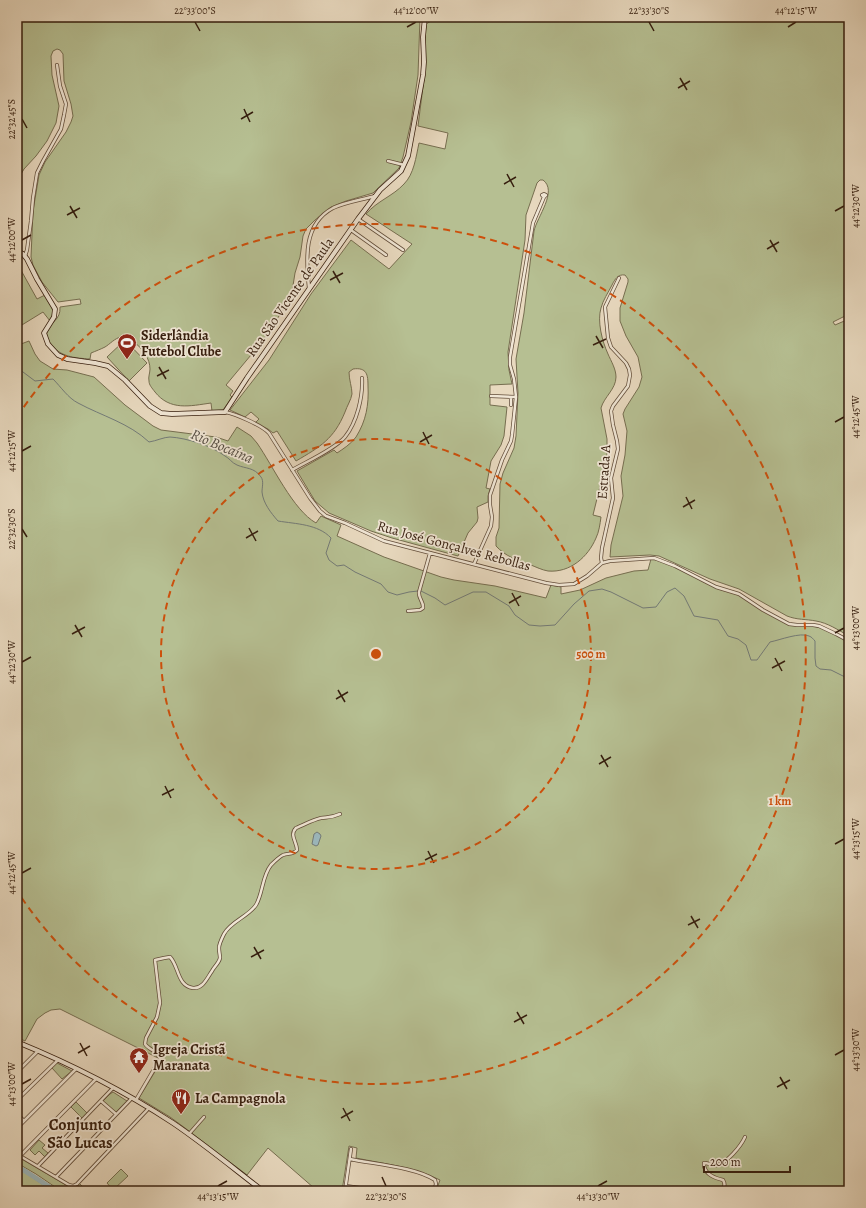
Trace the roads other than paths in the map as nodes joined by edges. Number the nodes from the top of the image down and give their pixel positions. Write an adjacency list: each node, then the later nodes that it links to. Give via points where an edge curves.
1 (425, 17): 4 (street, via 423,75)
2 (57, 65): 12 (street, via 66,104 61,129 38,173)
3 (388, 161): 4 (street)
4 (405, 165): 5 (street, Rua São Vicente de Paula)
5 (375, 196): 7 (street, Rua São Vicente de Paula); 14 (street, via 334,208 314,227 308,242)
6 (544, 197): 18 (street, via 533,223 510,357)
7 (358, 219): 8 (street, Rua São Vicente de Paula); 9 (street)
8 (350, 230): 11 (street); 14 (street, Rua São Vicente de Paula)
9 (403, 250)
10 (17, 251): 12 (street)
11 (386, 255)
12 (25, 256): 20 (street, Rua José Gonçalves Rebollas, via 55,309 54,317 44,333 55,353 67,359 108,366 150,406 161,413)
13 (620, 278): 23 (street, Estrada A, via 605,307 608,338 611,347 627,365 630,375 628,386 611,411 618,449 611,478 613,498 602,548)
14 (309, 290): 20 (street, Rua São Vicente de Paula)
15 (362, 378): 21 (street, via 362,392 348,432 319,455)
16 (491, 396): 17 (street)
17 (511, 397): 18 (street); 19 (street)
18 (516, 397): 24 (street, via 512,434 490,495 491,526)
19 (510, 405)
20 (225, 412): 21 (street, Rua José Gonçalves Rebollas, via 267,430)
21 (292, 470): 22 (street, Rua José Gonçalves Rebollas, via 318,510 326,516 384,541)
22 (430, 553): 24 (street, Rua José Gonçalves Rebollas); 25 (street, via 418,596 423,608)
23 (602, 563): 24 (street, Rua José Gonçalves Rebollas, via 577,583 564,585 546,583); 26 (street, via 654,558 716,587 744,596 788,624 819,626)
24 (474, 564)
25 (408, 611)
26 (849, 641)
27 (340, 814): 35 (street, via 316,820 294,830 297,850 283,855 271,865 256,905 224,934 219,960 201,986 188,987 179,978 170,958 155,960 160,1003 145,1044 158,1054 160,1059)
28 (17, 1042): 29 (street)
29 (38, 1051): 30 (street); 32 (street)
30 (58, 1060): 31 (street); 36 (street)
31 (76, 1069): 33 (street); 42 (street)
32 (17, 1072)
33 (96, 1079): 34 (street); 47 (street)
34 (113, 1088): 35 (street); 37 (street)
35 (134, 1099): 38 (street); 40 (street)
36 (17, 1100)
37 (101, 1101): 40 (street); 49 (street)
38 (149, 1108): 44 (street); 50 (street, via 75,1185 69,1185)
39 (17, 1114): 42 (street)
40 (116, 1114): 50 (street)
41 (204, 1117): 44 (street)
42 (24, 1121): 43 (street)
43 (17, 1128)
44 (189, 1134): 52 (street)
45 (745, 1137): 56 (street, via 723,1163 715,1166 704,1163 707,1172 714,1178 723,1180 725,1186)
46 (352, 1149): 48 (street)
47 (18, 1156): 49 (street)
48 (350, 1159): 51 (street); 55 (street, via 412,1171 436,1180)
49 (38, 1166): 50 (street)
50 (56, 1177)
51 (346, 1186): 53 (street); 54 (street)
52 (262, 1191)
53 (345, 1191)
54 (380, 1191)
55 (434, 1191)
56 (721, 1191)

